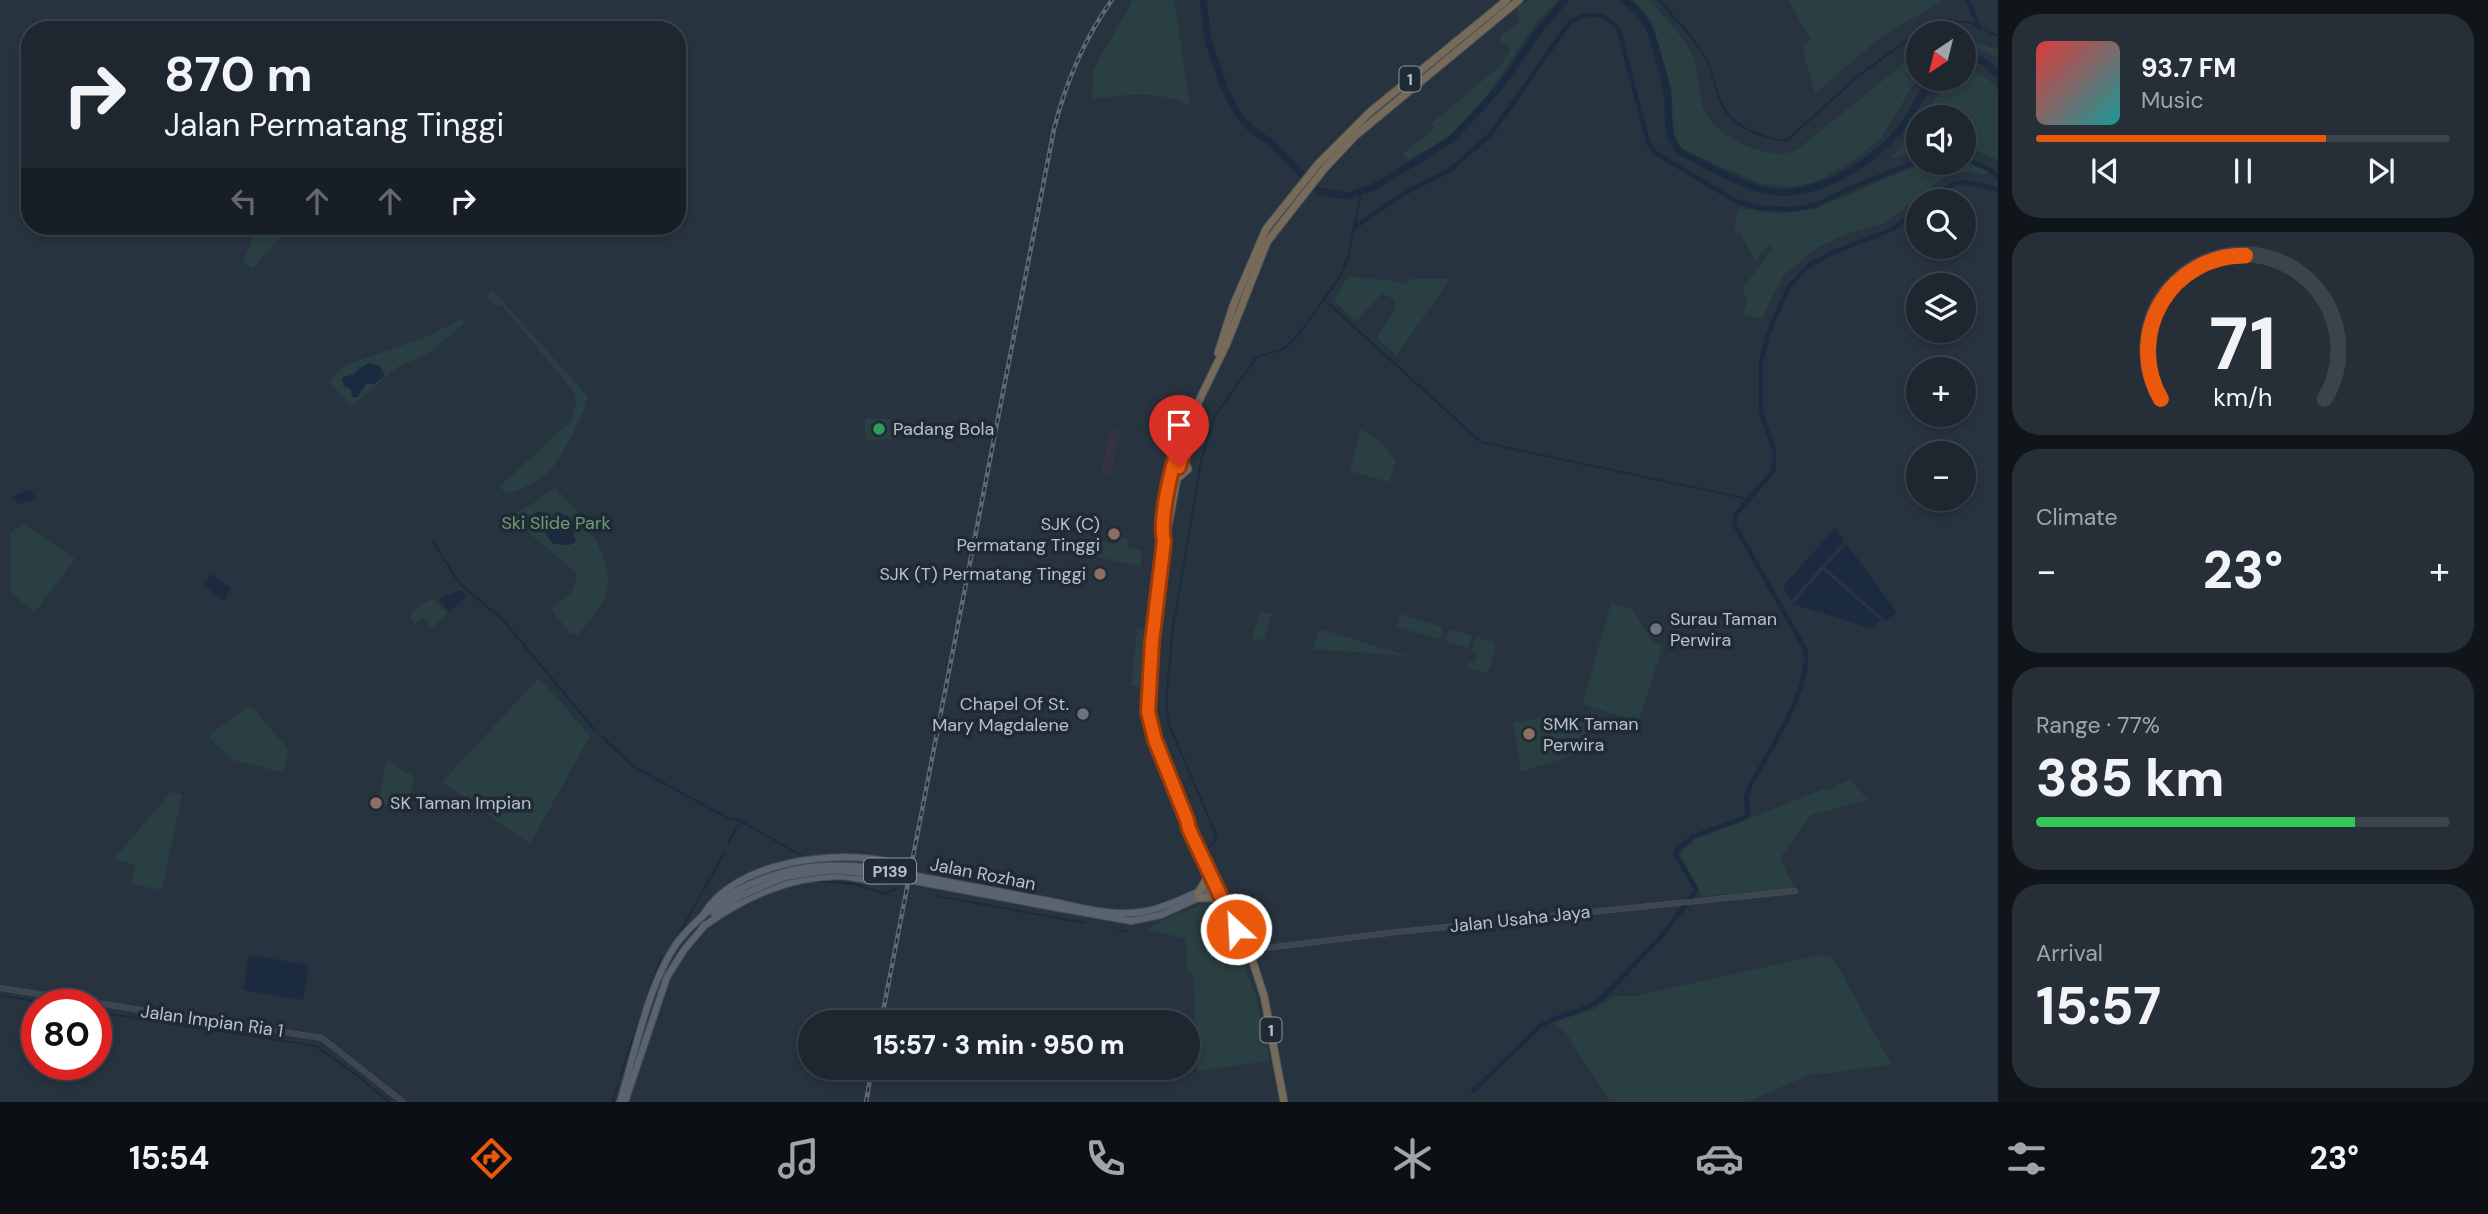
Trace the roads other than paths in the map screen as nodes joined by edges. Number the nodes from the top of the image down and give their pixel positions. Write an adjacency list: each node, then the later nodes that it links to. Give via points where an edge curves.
1 (1507, 0): 3 (highway, 1, via 1370,112)
2 (1519, 0): 3 (highway, 1)
3 (1321, 167): 4 (highway, 1)
4 (1301, 191): 5 (highway, 1, via 1267,242); 6 (highway, 1, via 1266,229)
5 (1243, 302): 6 (highway); 7 (highway, 1)
6 (1233, 306): 7 (highway, 1)
7 (1216, 360): 8 (highway, 1)
8 (1192, 417): 9 (highway, 1, via 1173,465); 9 (highway, 1, via 1182,456 1188,469 1176,480)
9 (1164, 541): 10 (highway, 1, via 1148,712)
10 (1187, 820): 11 (highway, 1); 12 (highway, 1)
11 (1208, 870): 12 (highway, 1); 15 (highway)
12 (1218, 886): 15 (main road, Jalan Rozhan / P139); 16 (highway, 1); 19 (highway, 1)
13 (1795, 891): 19 (street, Jalan Usaha Jaya)
14 (736, 895): 15 (main road, Jalan Rozhan / P139, bridge, via 759,880 786,871 845,864 1118,914 1160,908); 17 (main road, Jalan Rozhan / P139); 18 (main road, Jalan Rozhan / P139)
15 (1198, 895): 16 (highway)
16 (1225, 906): 19 (highway, 1)
17 (703, 915): 18 (main road, via 713,901 740,882 783,864 857,858 891,862 895,870 894,876 884,881 835,876 788,882 742,901); 22 (main road, Jalan Rozhan / P139, via 664,964)
18 (704, 926): 22 (main road, Jalan Rozhan / P139, via 667,976)
19 (1249, 950): 23 (highway, 1, via 1264,996)
20 (0, 988): 21 (street, Jalan Impian Ria 1, via 322,1038)
21 (403, 1102)
22 (622, 1102)
23 (1284, 1102)

